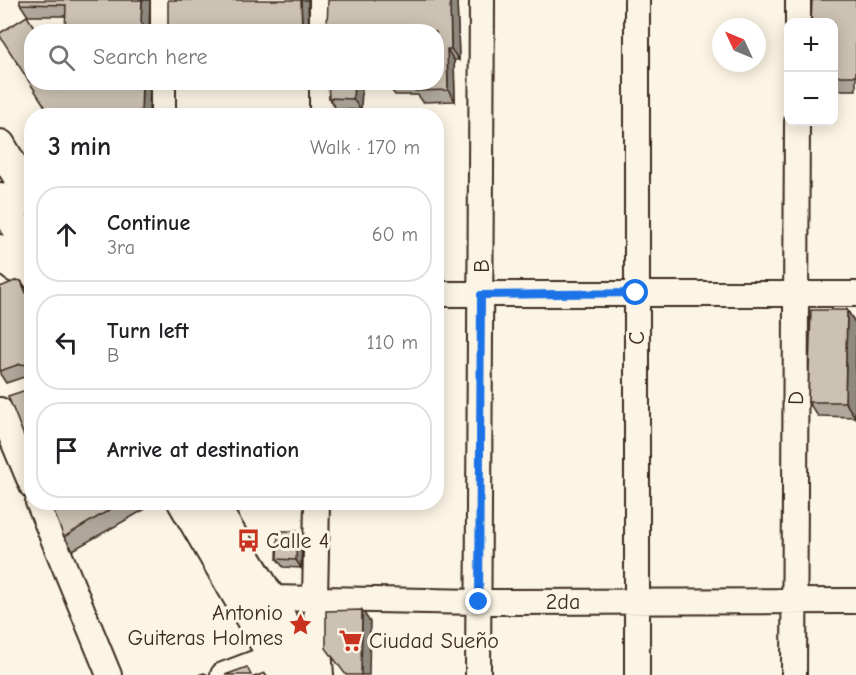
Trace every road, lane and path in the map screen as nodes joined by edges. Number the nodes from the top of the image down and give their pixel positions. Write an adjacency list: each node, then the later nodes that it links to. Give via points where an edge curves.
1 (163, 0): 7 (street)
2 (322, 0): 8 (street)
3 (482, 0): 24 (street, B)
4 (637, 0): 20 (street, C)
5 (798, 0): 6 (street)
6 (798, 18)
7 (163, 24)
8 (322, 24)
9 (163, 90): 11 (street)
10 (322, 90): 12 (street)
11 (163, 108)
12 (322, 108)
13 (797, 126): 22 (street, D)
14 (0, 144): 15 (main road)
15 (24, 186)
16 (0, 198): 17 (main road)
17 (24, 239)
18 (0, 247): 19 (street, via 11,268)
19 (24, 275)
20 (636, 293): 22 (street); 24 (street); 34 (street, C)
21 (444, 294): 24 (street)
22 (796, 294): 23 (street); 33 (street, D)
23 (856, 294)
24 (481, 295): 36 (street, B)
25 (0, 410): 26 (street)
26 (24, 467)
27 (41, 510): 38 (street)
28 (188, 510): 37 (main road)
29 (216, 510): 31 (main road)
30 (317, 510): 32 (street)
31 (270, 598): 32 (street, 2da); 40 (main road)
32 (315, 598): 36 (street, 2da); 41 (street)
33 (793, 600): 34 (street, 2da); 35 (street, 2da); 44 (street, D)
34 (638, 601): 36 (street, 2da); 43 (street, C)
35 (856, 601)
36 (479, 602): 42 (street, B)
37 (279, 665): 39 (street)
38 (109, 675)
39 (223, 675)
40 (310, 675)
41 (321, 675)
42 (478, 675)
43 (637, 675)
44 (794, 675)

